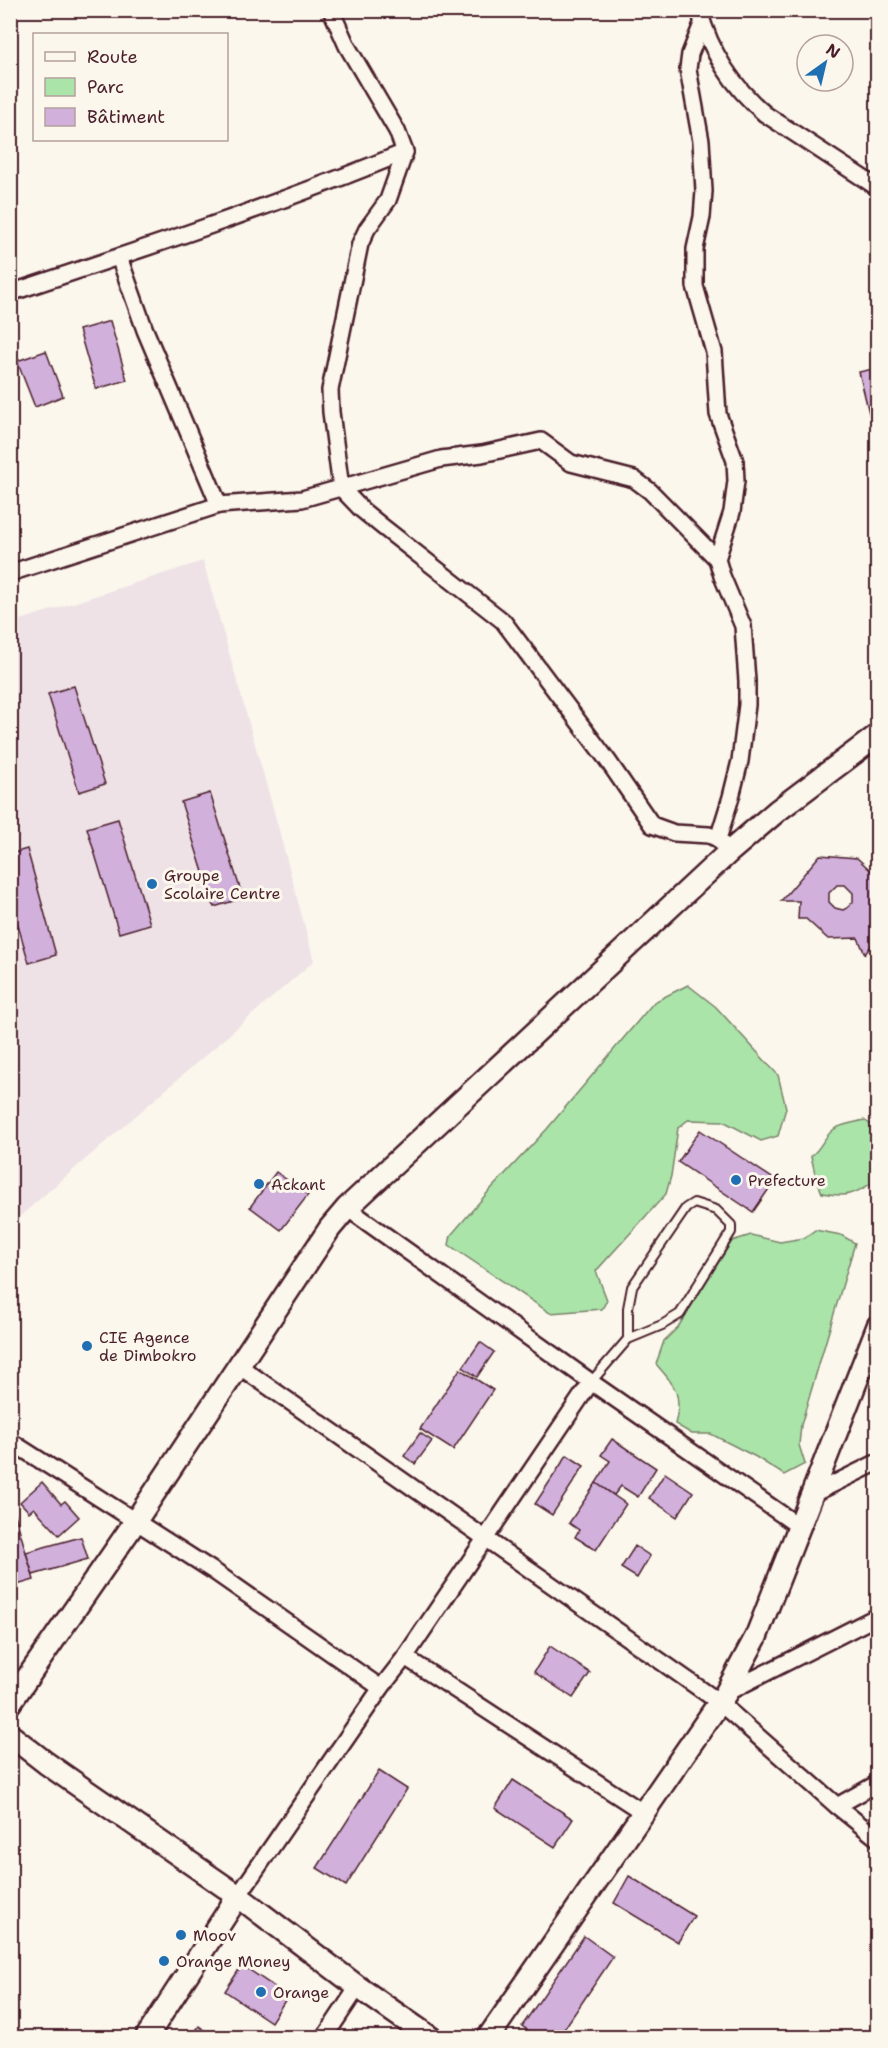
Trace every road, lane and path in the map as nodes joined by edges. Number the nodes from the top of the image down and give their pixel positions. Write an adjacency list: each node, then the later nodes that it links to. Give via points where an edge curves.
1 (331, 10): 3 (street)
2 (700, 17): 4 (street, via 716,54 751,102); 9 (street, via 688,69 701,141 704,191 695,249 695,286 714,352 718,414 736,470 732,513)
3 (405, 152): 5 (street); 7 (street, via 388,200 360,244 330,390)
4 (878, 188)
5 (119, 257): 6 (street); 8 (street, via 145,330)
6 (10, 293)
7 (341, 488): 8 (street, via 302,499); 9 (street, via 441,459 541,441 571,463 641,484); 12 (street, via 383,527 502,621 652,825 674,833 709,835)
8 (219, 505): 10 (street)
9 (717, 559): 12 (street, via 743,627 747,692 740,761)
10 (10, 573)
11 (878, 735): 12 (main road)
12 (724, 846): 13 (main road)
13 (347, 1208): 16 (main road); 17 (street)
14 (878, 1326): 20 (main road)
15 (628, 1339): 15 (lane, via 680,1314 730,1232 731,1225 716,1210 694,1203 686,1208 632,1287); 17 (lane)
16 (239, 1366): 21 (main road); 23 (street)
17 (591, 1382): 22 (street); 23 (street)
18 (10, 1441): 21 (street)
19 (878, 1462): 20 (street)
20 (813, 1494): 22 (main road)
21 (135, 1522): 26 (street, via 215,1572); 28 (main road)
22 (800, 1527): 27 (main road, via 756,1637)
23 (485, 1537): 25 (street); 27 (street, via 596,1618)
24 (878, 1616): 27 (street)
25 (405, 1657): 26 (street); 32 (street)
26 (381, 1688): 34 (street)
27 (723, 1698): 31 (street); 32 (main road)
28 (10, 1703)
29 (10, 1735): 34 (main road)
30 (878, 1783): 31 (street)
31 (837, 1806): 33 (street)
32 (644, 1813): 39 (main road)
33 (878, 1839)
34 (238, 1896): 35 (main road); 36 (main road)
35 (358, 1987): 37 (street); 38 (main road)
36 (146, 2037)
37 (324, 2037)
38 (431, 2037)
39 (488, 2037)

